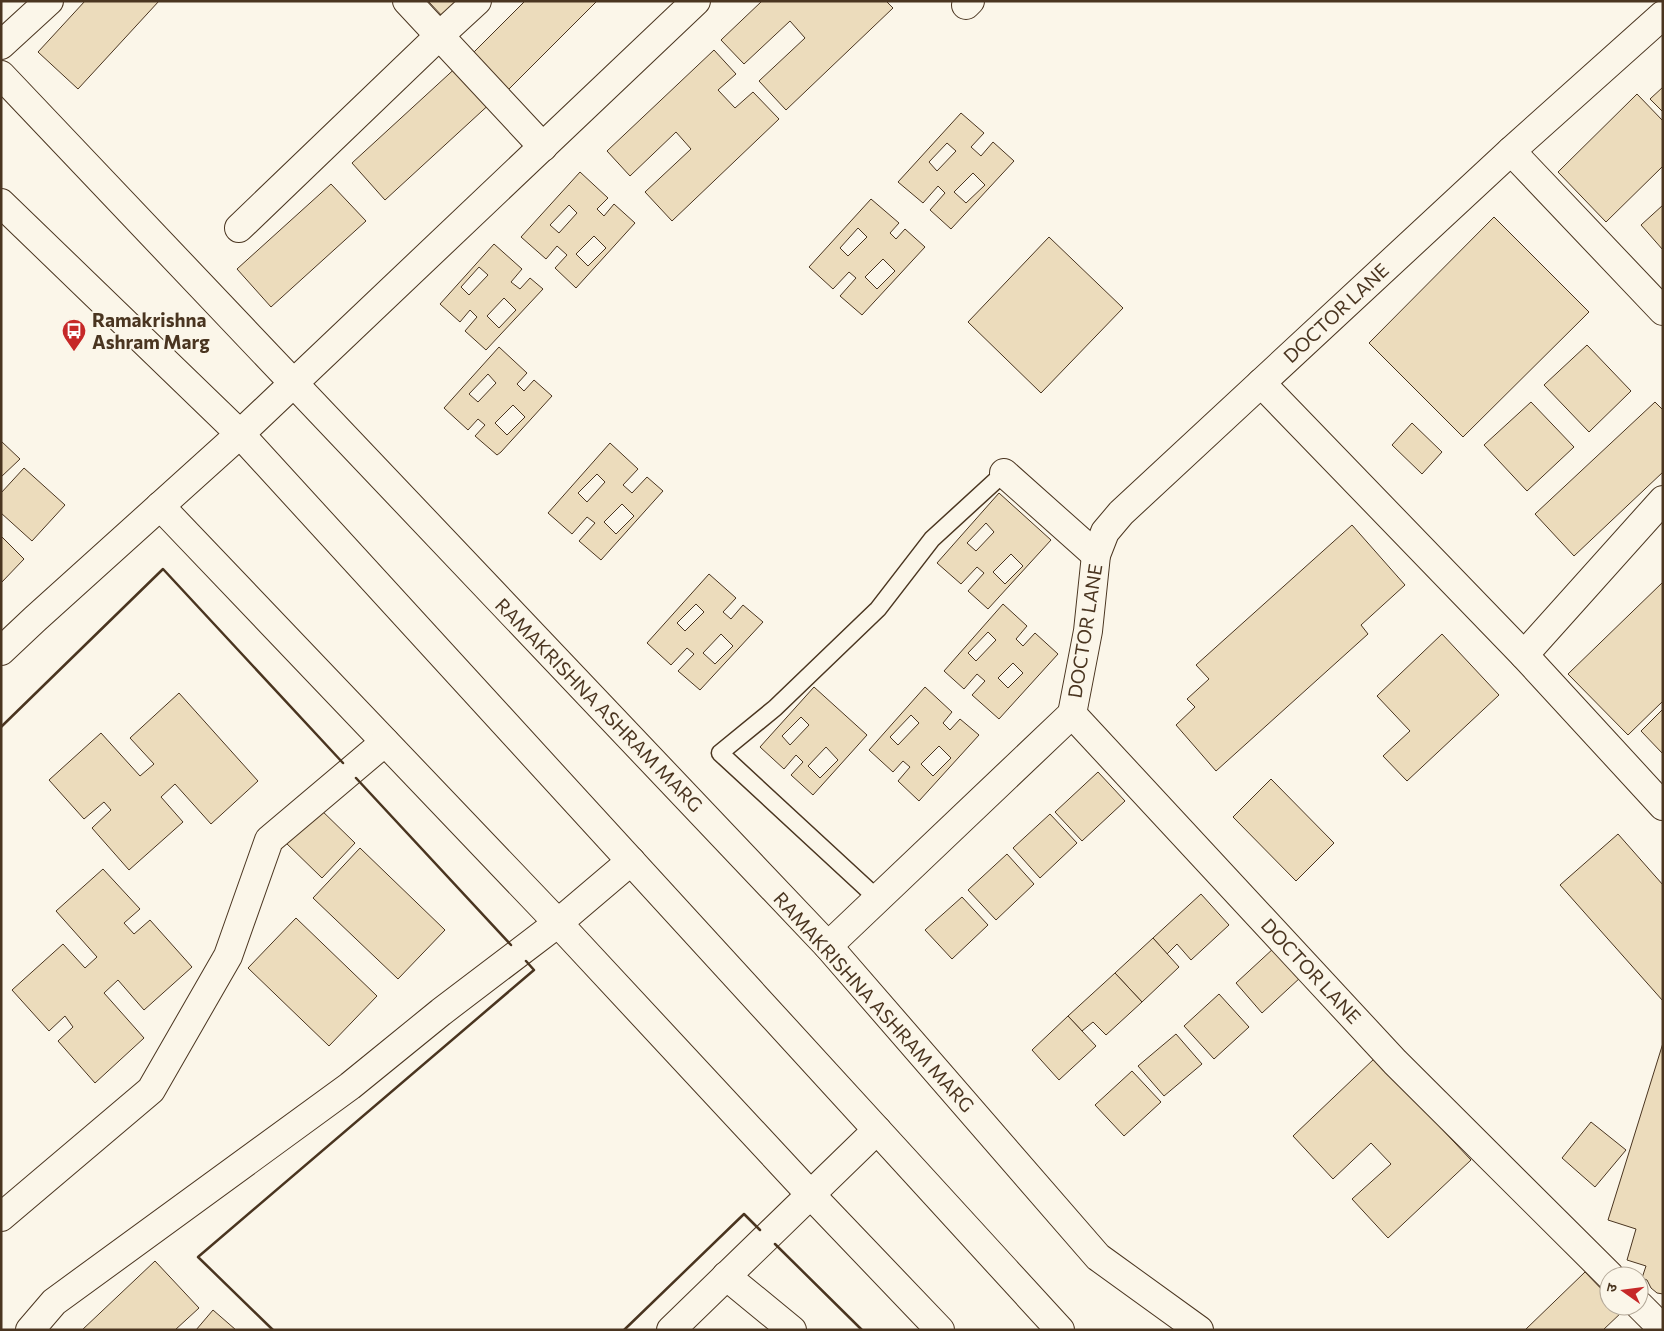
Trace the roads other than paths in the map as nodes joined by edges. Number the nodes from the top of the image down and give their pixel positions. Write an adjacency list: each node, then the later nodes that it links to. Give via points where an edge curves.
1 (49, 1): 7 (street)
2 (407, 1): 6 (street)
3 (477, 1): 6 (street)
4 (696, 1): 9 (street)
5 (1663, 15): 10 (street, DOCTOR LANE)
6 (439, 36): 9 (street); 12 (street)
7 (1, 45)
8 (1, 75): 15 (street, RAMAKRISHNA ASHRAM MARG)
9 (542, 147): 15 (street)
10 (1511, 151): 13 (street); 14 (street, DOCTOR LANE)
11 (1, 203): 16 (street)
12 (239, 228)
13 (1663, 312)
14 (1261, 383): 20 (street, DOCTOR LANE, via 1121,513 1105,532); 22 (street)
15 (293, 384): 16 (street); 29 (street, RAMAKRISHNA ASHRAM MARG)
16 (240, 434): 19 (street); 26 (street)
17 (1004, 473): 20 (street); 27 (lane, via 932,539 878,609 774,708 720,754)
18 (1663, 500): 22 (street)
19 (160, 506): 21 (street); 24 (street)
20 (1096, 554): 23 (street, DOCTOR LANE, via 1088,631)
21 (1, 651)
22 (1524, 655): 25 (street)
23 (1072, 714): 27 (street); 33 (street, DOCTOR LANE, via 1395,1062)
24 (385, 742): 28 (street); 32 (street, via 269,840 228,956 151,1090)
25 (1663, 806)
26 (631, 861): 28 (street); 30 (street)
27 (878, 899): 29 (street)
28 (558, 923): 31 (street); 37 (street, via 350,1086 54,1302)
29 (828, 946): 42 (street, RAMAKRISHNA ASHRAM MARG, via 1098,1257)
30 (877, 1130): 31 (street); 41 (street)
31 (810, 1194): 34 (street); 40 (street)
32 (1, 1217)
33 (1600, 1266)
34 (726, 1276): 38 (street); 39 (street)
35 (1649, 1315): 36 (street)
36 (1663, 1328)
37 (30, 1330)
38 (670, 1330)
39 (792, 1330)
40 (940, 1330)
41 (1060, 1330)
42 (1199, 1330)

